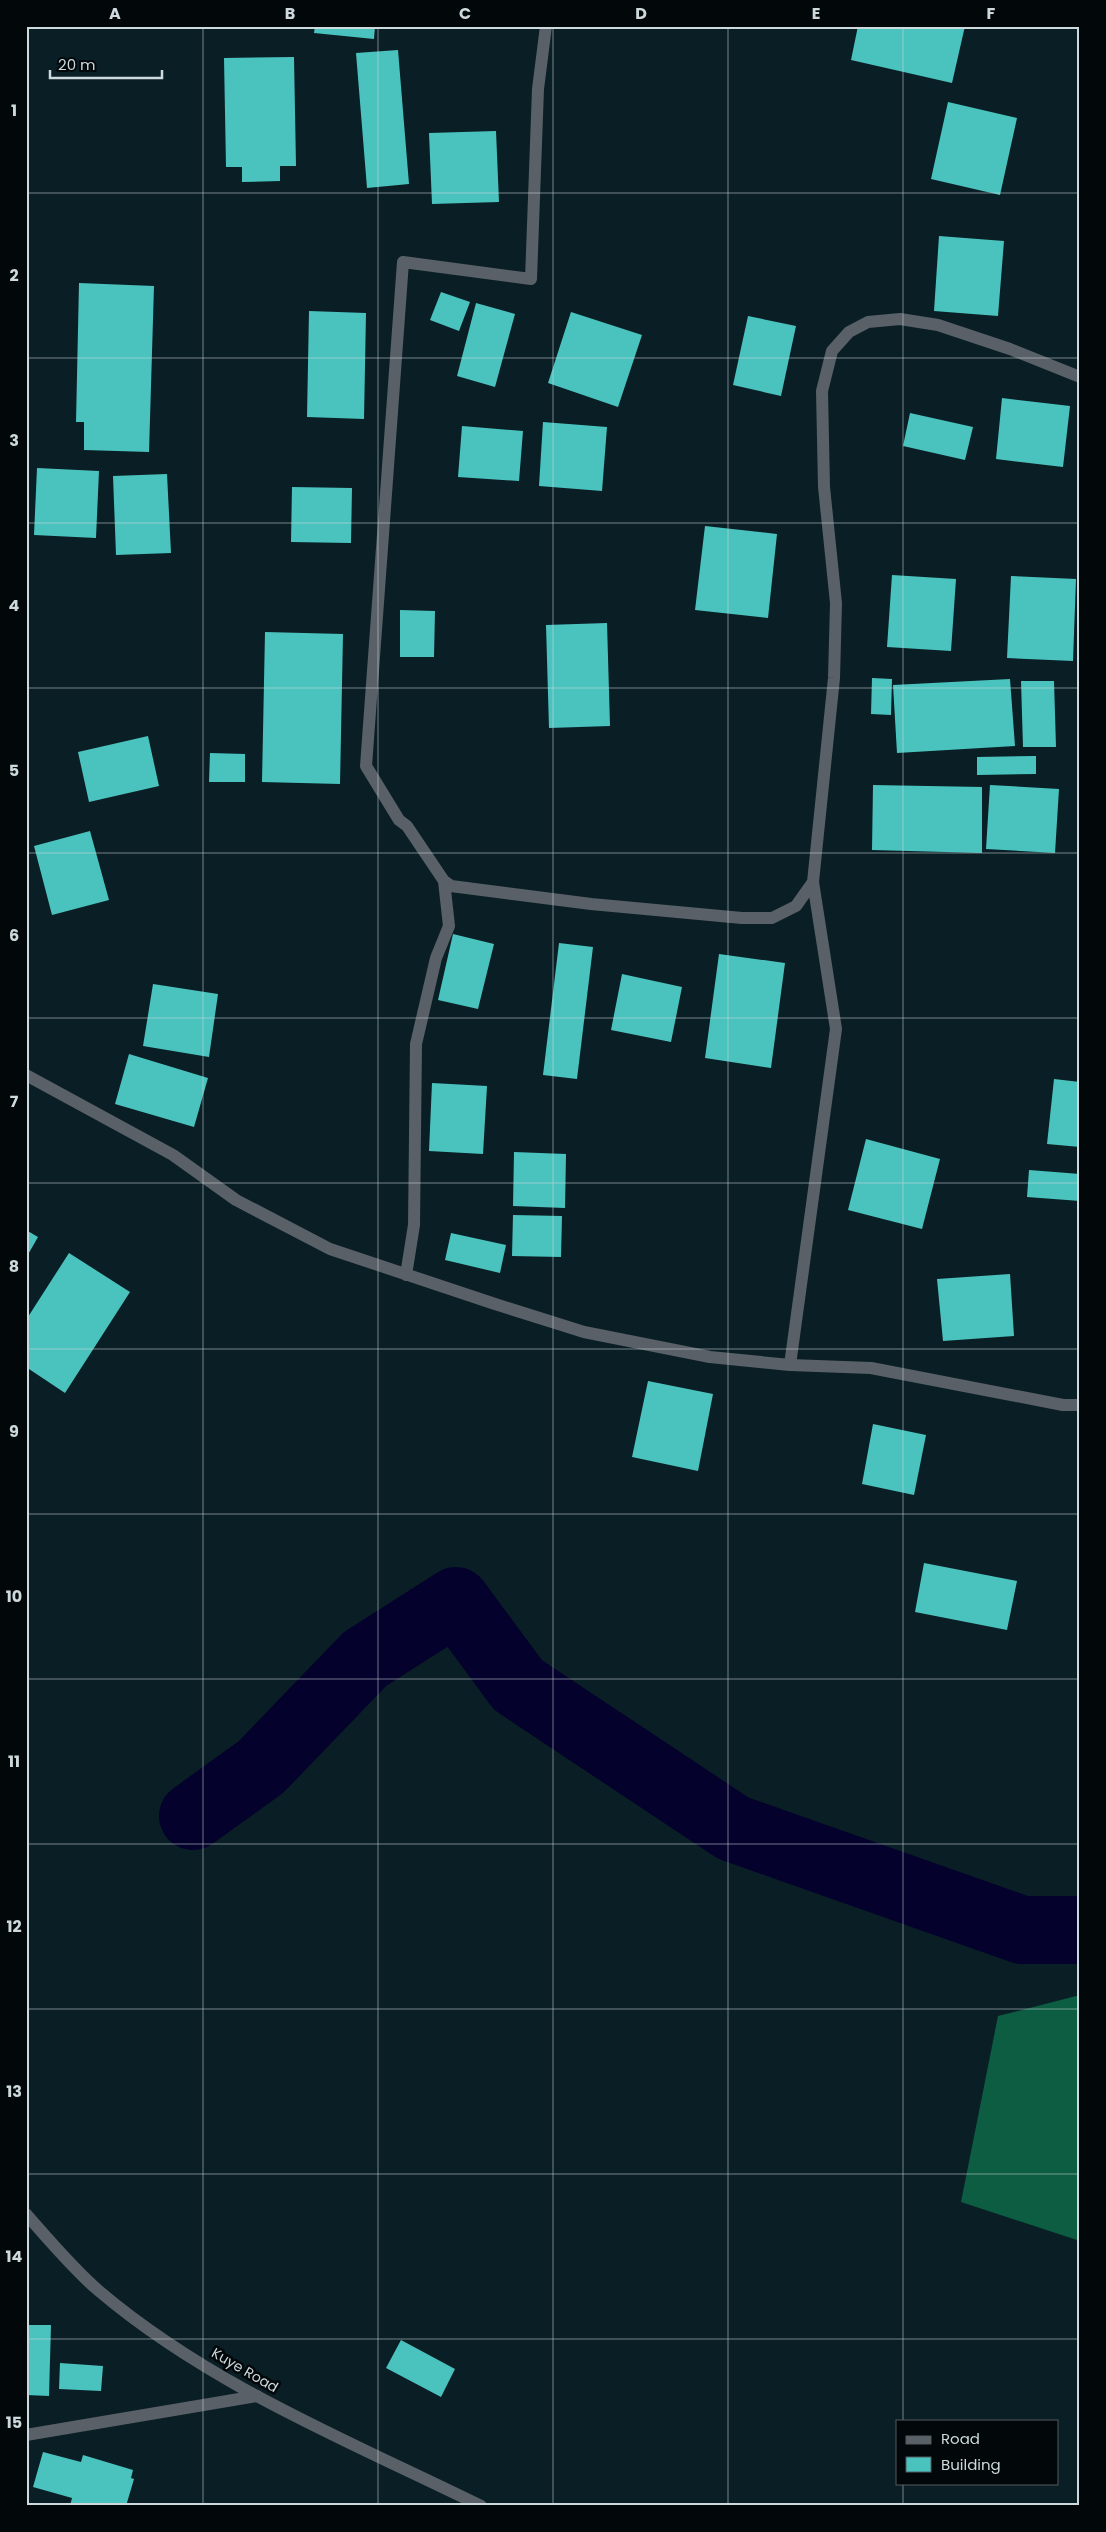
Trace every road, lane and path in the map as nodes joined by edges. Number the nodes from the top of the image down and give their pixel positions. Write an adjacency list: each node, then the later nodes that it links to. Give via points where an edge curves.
1 (546, 26): 3 (street, via 538,89 531,279 403,262 366,766 399,820 407,826)
2 (1080, 377): 4 (street, via 938,325 900,319 868,322 849,332 832,351 822,391 824,487 836,603 834,678)
3 (444, 881): 4 (street, via 451,886 591,904 762,918 772,918 796,906); 6 (street, via 448,926 436,958 416,1044 414,1224)
4 (812, 882): 7 (street, via 836,1029)
5 (26, 1076): 6 (street, via 173,1155 245,1205 330,1249)
6 (406, 1275): 7 (street, via 584,1332 710,1357)
7 (790, 1365): 8 (street, via 871,1368 1063,1405)
8 (1080, 1405)
9 (26, 2214): 10 (street, Kuye Road, via 98,2291 174,2346)
10 (257, 2396): 11 (street); 12 (street, Kuye Road)
11 (26, 2435)
12 (481, 2506)

